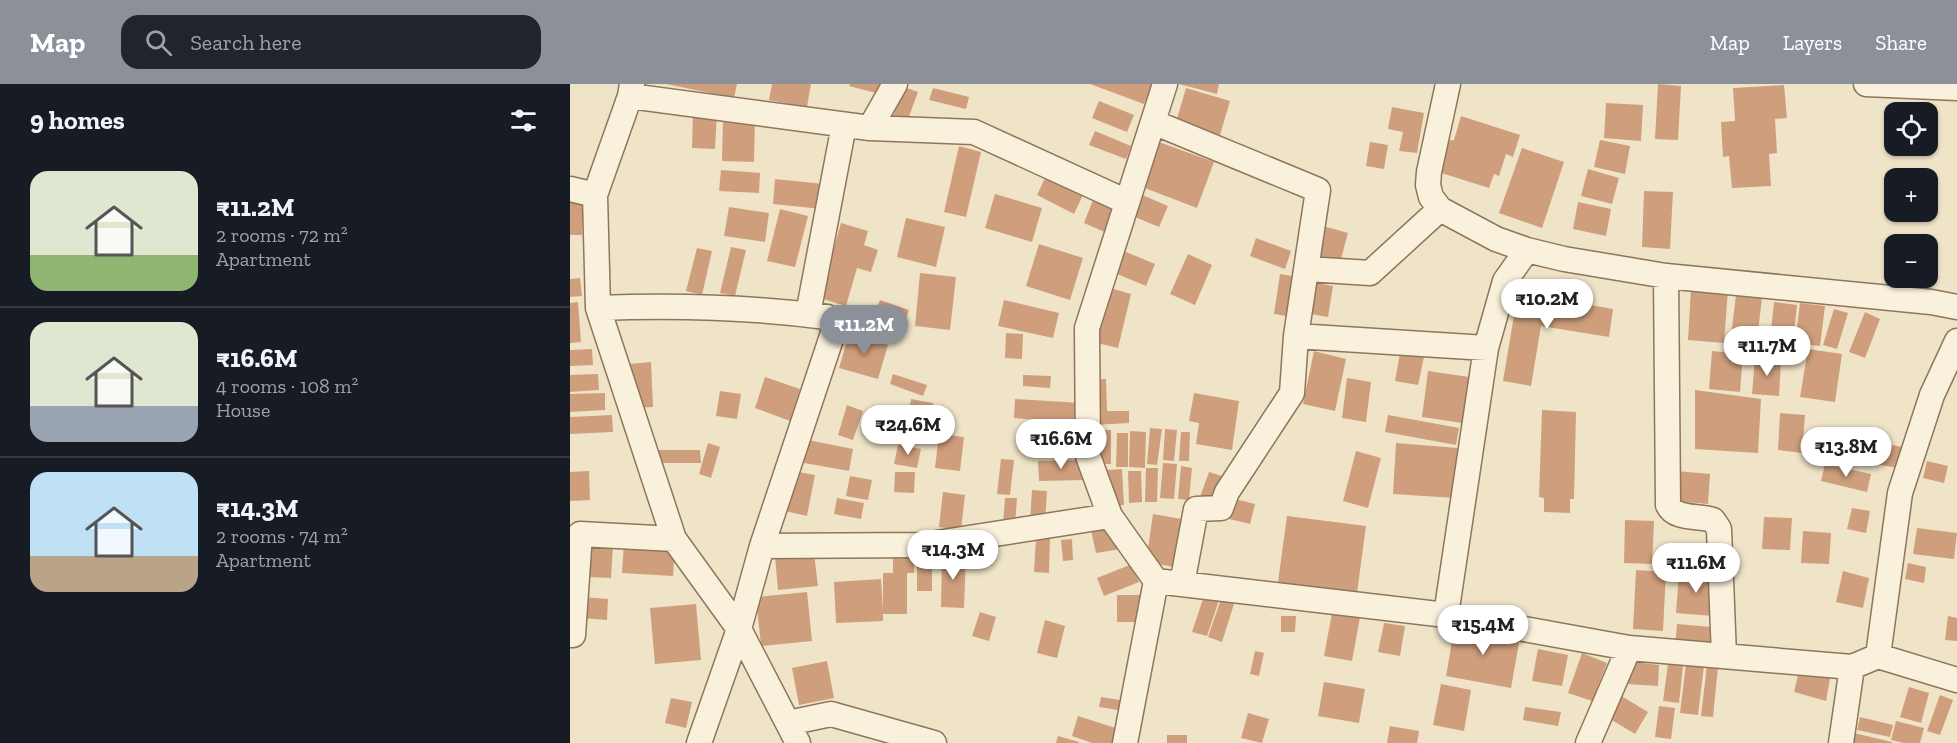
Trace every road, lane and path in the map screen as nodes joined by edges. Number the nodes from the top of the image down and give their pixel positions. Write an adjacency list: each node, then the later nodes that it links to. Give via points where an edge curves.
1 (895, 84): 9 (street)
2 (1165, 84): 7 (street)
3 (1448, 84): 13 (street, via 1428,185)
4 (1866, 84): 5 (street)
5 (1957, 88)
6 (631, 90): 8 (street); 11 (street)
7 (1153, 122): 12 (street); 15 (street, via 1318,190)
8 (844, 125): 9 (street); 19 (street)
9 (870, 128): 12 (street, via 974,132)
10 (570, 189): 11 (street)
11 (595, 195): 18 (street)
12 (1127, 202): 23 (street, via 1087,328 1088,456)
13 (1440, 209): 14 (street, via 1496,239); 15 (street, via 1370,273)
14 (1527, 250): 16 (street); 22 (street, via 1505,281)
15 (1307, 269): 20 (street)
16 (1666, 276): 17 (street); 33 (street, via 1668,505 1676,514 1713,520 1719,529)
17 (1957, 307)
18 (598, 308): 19 (street, via 679,306); 25 (street)
19 (808, 314): 26 (street, via 828,316 836,327)
20 (1296, 336): 22 (street); 28 (street, via 1292,393 1227,492 1221,508 1196,509)
21 (1957, 341): 34 (street, via 1932,395 1900,493)
22 (1486, 348): 29 (street)
23 (1110, 516): 26 (street, via 924,546); 27 (street)
24 (575, 533): 25 (street); 31 (street)
25 (674, 539): 30 (street)
26 (762, 546): 30 (street)
27 (1156, 581): 28 (street); 40 (street)
28 (1182, 584): 29 (street)
29 (1446, 615): 32 (street)
30 (739, 629): 37 (street); 38 (street)
31 (573, 635)
32 (1629, 648): 33 (street); 41 (street)
33 (1724, 656): 35 (street)
34 (1878, 656): 35 (street); 36 (street)
35 (1852, 667): 42 (street)
36 (1957, 680)
37 (793, 733): 39 (street, via 831,714)
38 (699, 743)
39 (934, 743)
40 (1125, 743)
41 (1588, 743)
42 (1841, 743)

